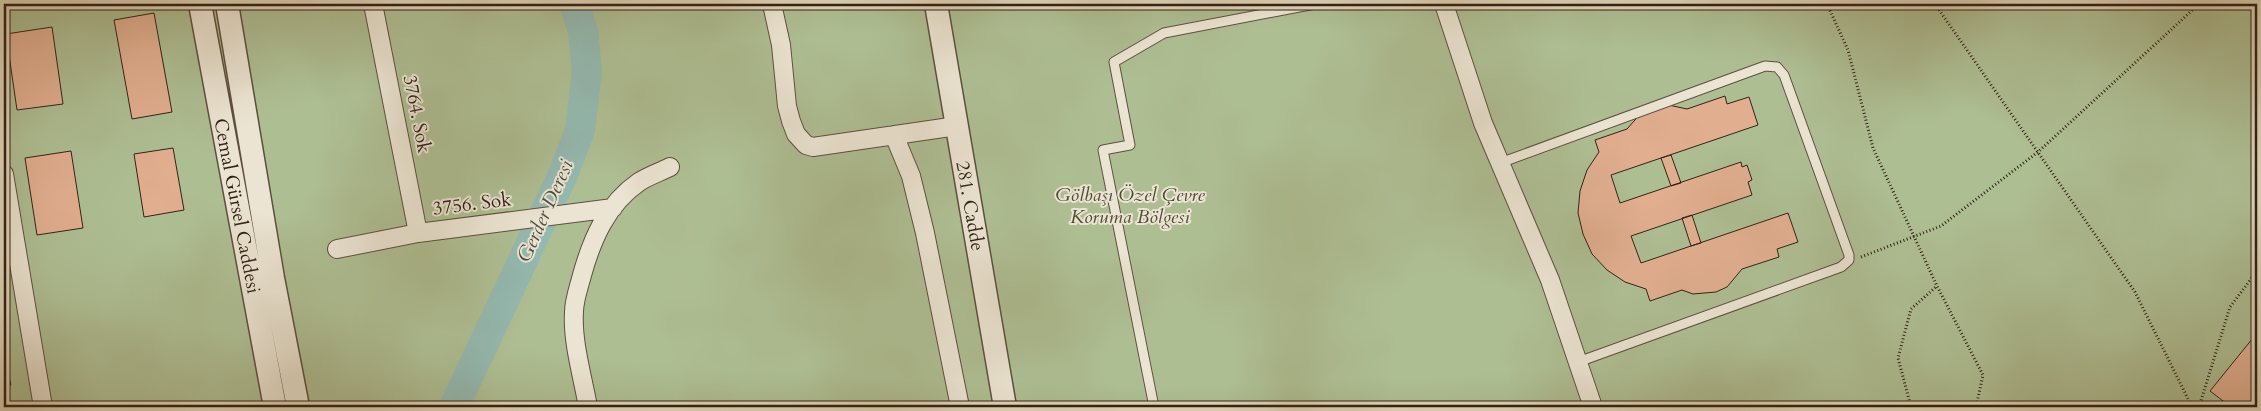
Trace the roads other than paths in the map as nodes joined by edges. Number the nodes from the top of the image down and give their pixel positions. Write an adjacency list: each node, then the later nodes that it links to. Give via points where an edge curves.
1 (200, 4): 19 (street, Cemal Gürsel Caddesi)
2 (227, 4): 20 (street, Cemal Gürsel Caddesi)
3 (374, 4): 14 (street, 3764. Sok)
4 (772, 4): 9 (street, via 781,45 787,106 796,134 813,147)
5 (936, 4): 8 (street, 281. Cadde)
6 (1315, 4): 24 (lane, via 1164,33 1114,62 1130,145 1104,150)
7 (1444, 4): 10 (street, via 1483,123)
8 (957, 126): 9 (street); 23 (street, 281. Cadde)
9 (894, 135): 22 (street, via 911,176 925,232)
10 (1500, 163): 17 (street, via 1550,280); 17 (lane, via 1765,66 1778,67 1784,75 1849,254 1846,263)
11 (670, 167): 13 (street, via 640,181)
12 (4, 174): 16 (street)
13 (613, 208): 14 (street, 3756. Sok); 21 (street, via 589,249 574,313 574,330)
14 (418, 233): 15 (street, 3756. Sok)
15 (337, 249)
16 (11, 260): 18 (street)
17 (1578, 362): 25 (street)
18 (43, 407)
19 (275, 407)
20 (298, 407)
21 (588, 407)
22 (960, 407)
23 (1005, 407)
24 (1154, 407)
25 (1593, 407)

